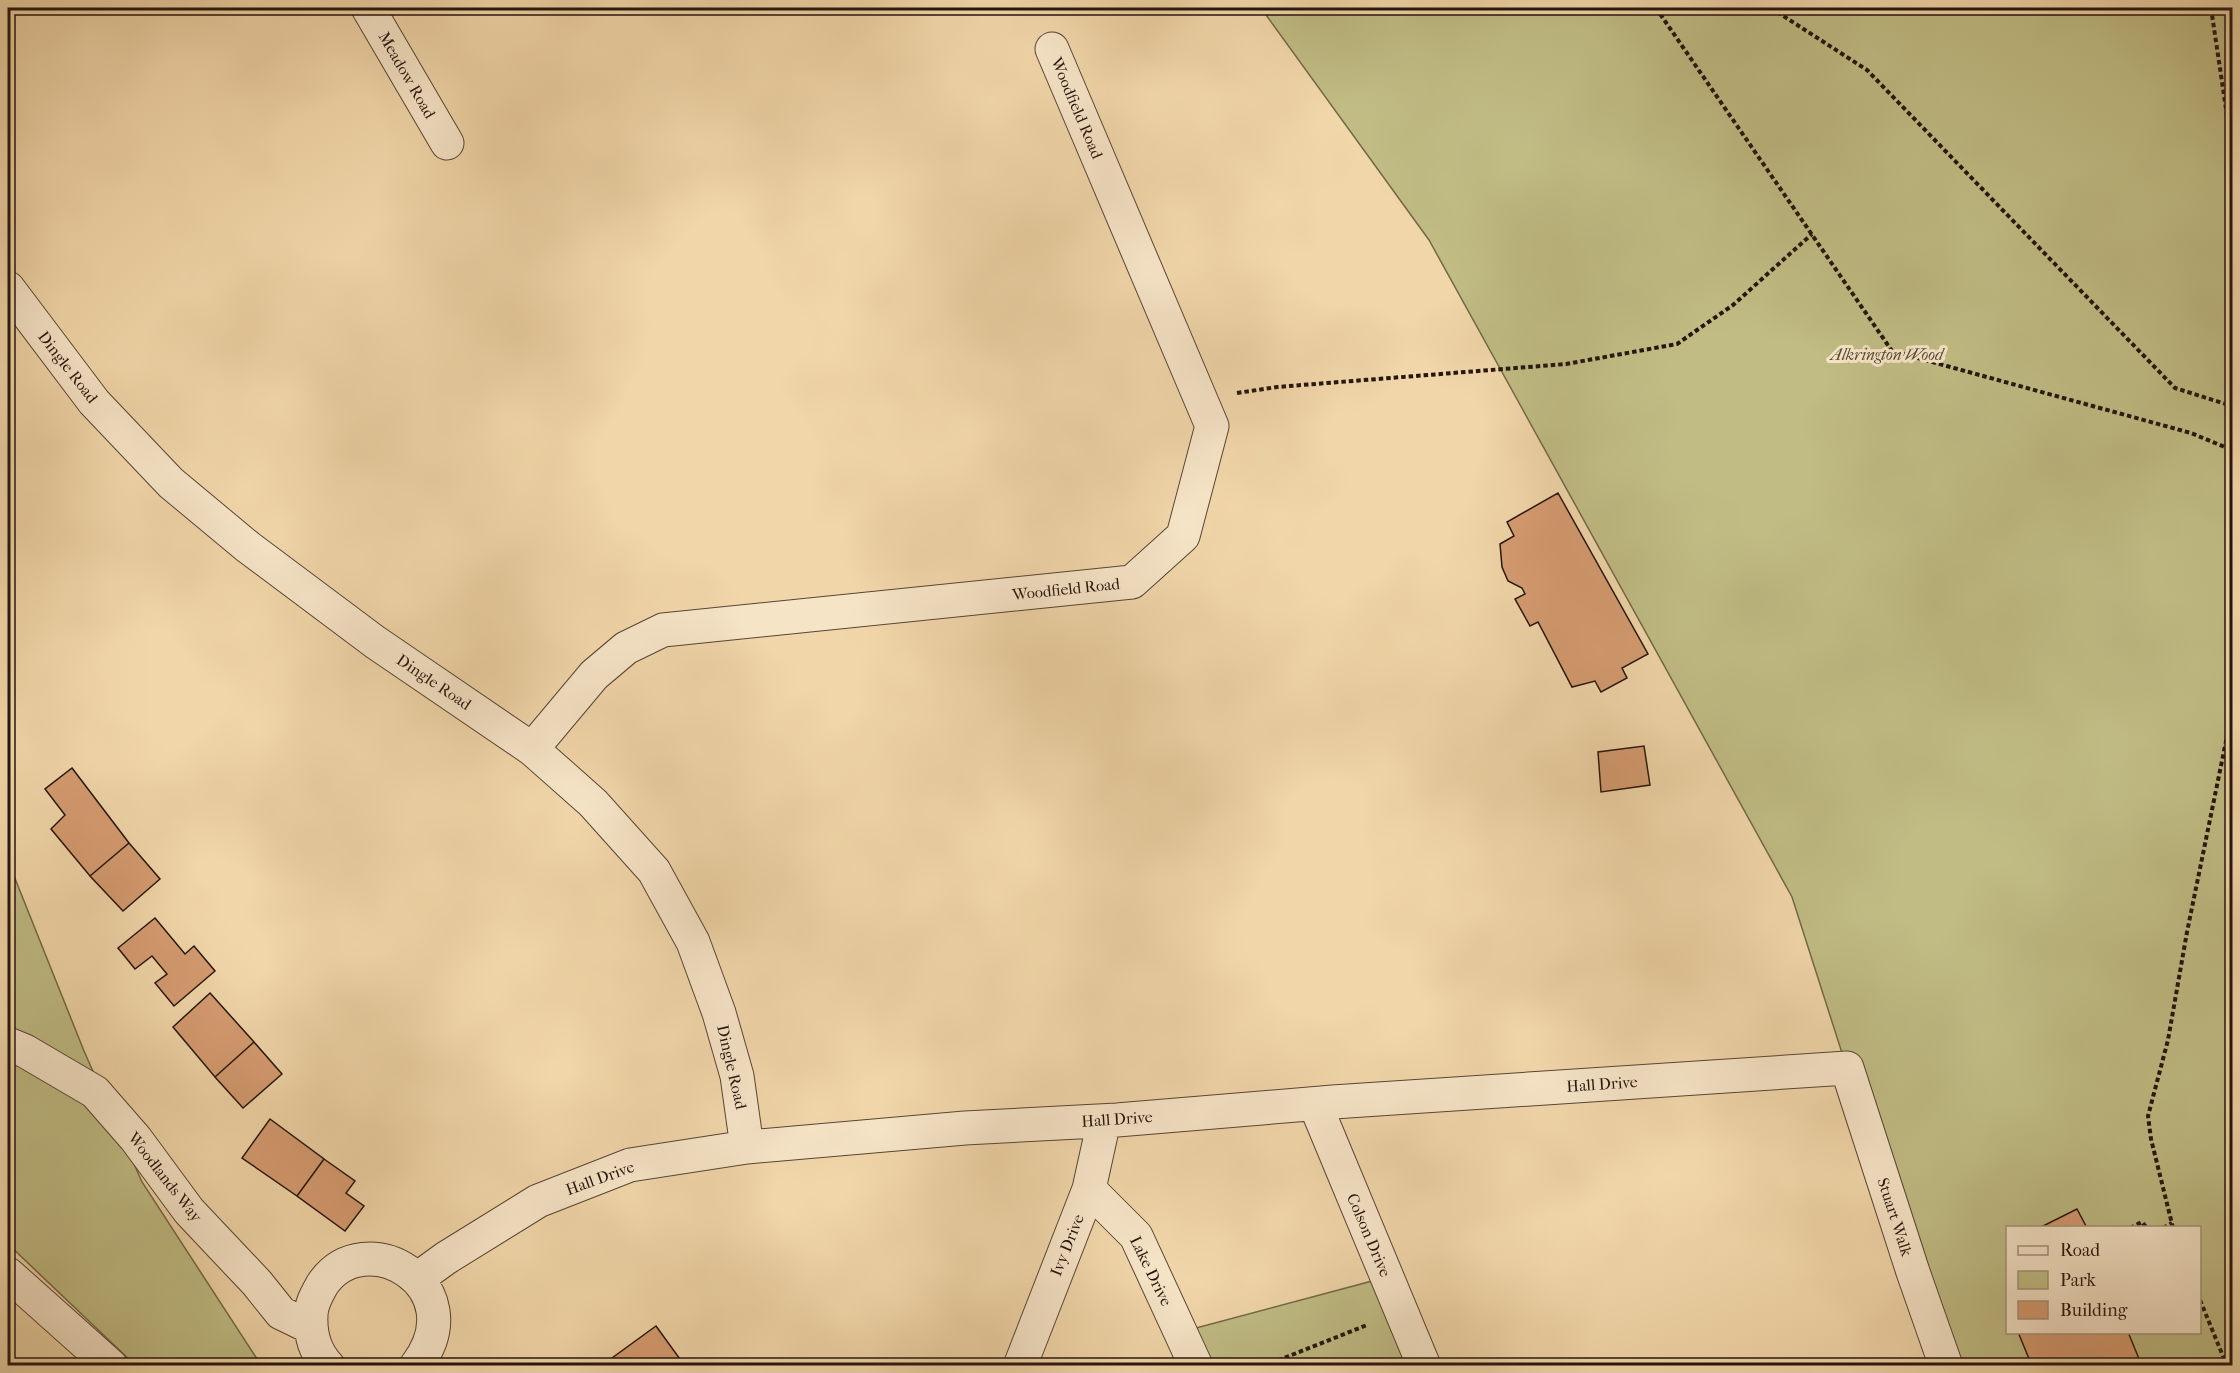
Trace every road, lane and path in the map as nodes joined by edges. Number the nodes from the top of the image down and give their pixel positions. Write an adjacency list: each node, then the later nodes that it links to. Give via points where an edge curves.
1 (368, 8): 6 (street, Meadow Road)
2 (1656, 8): 8 (path)
3 (1771, 8): 11 (path, via 1867,70 2175,388)
4 (2211, 8): 7 (path)
5 (1053, 49): 10 (street, Woodfield Road)
6 (447, 143)
7 (2232, 149)
8 (1812, 234): 10 (path, via 1733,304 1677,344 1566,364 1276,387); 12 (path, via 1892,351 2190,433)
9 (8, 288): 14 (street, Dingle Road, via 94,402 171,483 248,547 375,642)
10 (1201, 399): 14 (street, Woodfield Road, via 1212,426 1183,536 1132,582 663,630 626,648 594,675)
11 (2232, 406)
12 (2232, 450)
13 (2232, 712): 21 (path, via 2168,1040 2148,1116)
14 (532, 749): 19 (street, Dingle Road, via 593,803 654,871 693,942 737,1076)
15 (8, 1044): 28 (street, Woodlands Way, via 95,1092 136,1139 189,1211 281,1313)
16 (1847, 1068): 17 (street, Hall Drive); 36 (street, Stuart Walk)
17 (1315, 1104): 18 (street, Hall Drive); 27 (street, Colson Drive)
18 (1104, 1121): 19 (street, Hall Drive, via 965,1128); 20 (street, Ivy Drive)
19 (747, 1147): 25 (street, Hall Drive, via 630,1165 538,1201)
20 (1089, 1189): 32 (street, Ivy Drive); 33 (street, Lake Drive, via 1136,1236)
21 (2172, 1225)
22 (2132, 1226): 23 (path, via 2142,1222)
23 (2146, 1226)
24 (8, 1274): 29 (street)
25 (417, 1279): 28 (street, via 404,1268 372,1259 339,1269 326,1279 317,1294); 31 (street, via 429,1295 434,1313 427,1352)
26 (2201, 1305): 37 (path)
27 (1401, 1312): 34 (path); 35 (street, Colson Drive)
28 (310, 1327): 30 (street, via 318,1353)
29 (111, 1365)
30 (328, 1365)
31 (416, 1365)
32 (1020, 1365)
33 (1196, 1365)
34 (1264, 1365)
35 (1424, 1365)
36 (1946, 1365)
37 (2227, 1365)

